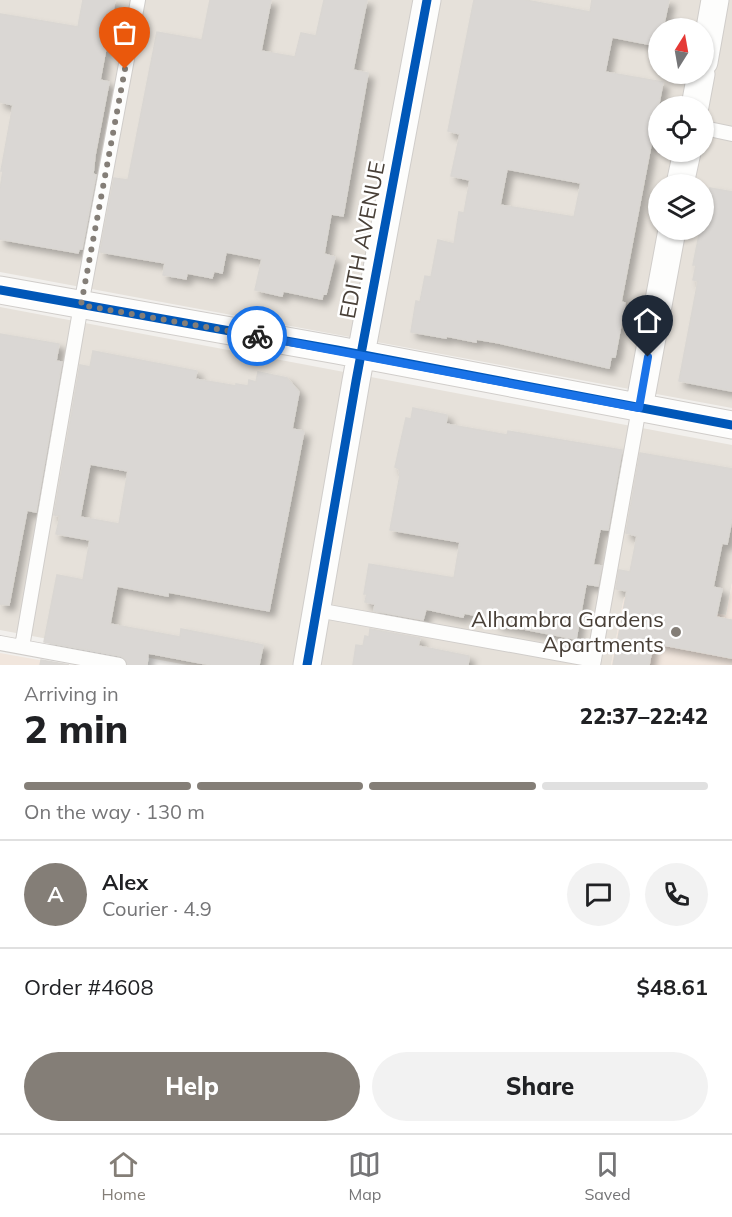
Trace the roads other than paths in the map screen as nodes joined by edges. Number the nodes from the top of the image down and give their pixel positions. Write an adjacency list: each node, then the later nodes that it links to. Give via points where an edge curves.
1 (138, 0): 9 (lane)
2 (428, 0): 10 (street, EDITH AVENUE)
3 (715, 0): 4 (street)
4 (712, 18)
5 (714, 130): 6 (lane)
6 (732, 134)
7 (670, 240): 11 (street)
8 (0, 290): 9 (street)
9 (81, 305): 10 (street); 15 (lane)
10 (360, 354): 11 (street); 13 (street, EDITH AVENUE)
11 (639, 408): 12 (street); 16 (lane)
12 (732, 425)
13 (317, 610): 16 (lane); 18 (street, EDITH AVENUE)
14 (0, 643): 15 (lane)
15 (21, 647): 17 (lane)
16 (593, 663)
17 (119, 665)
18 (307, 665)

